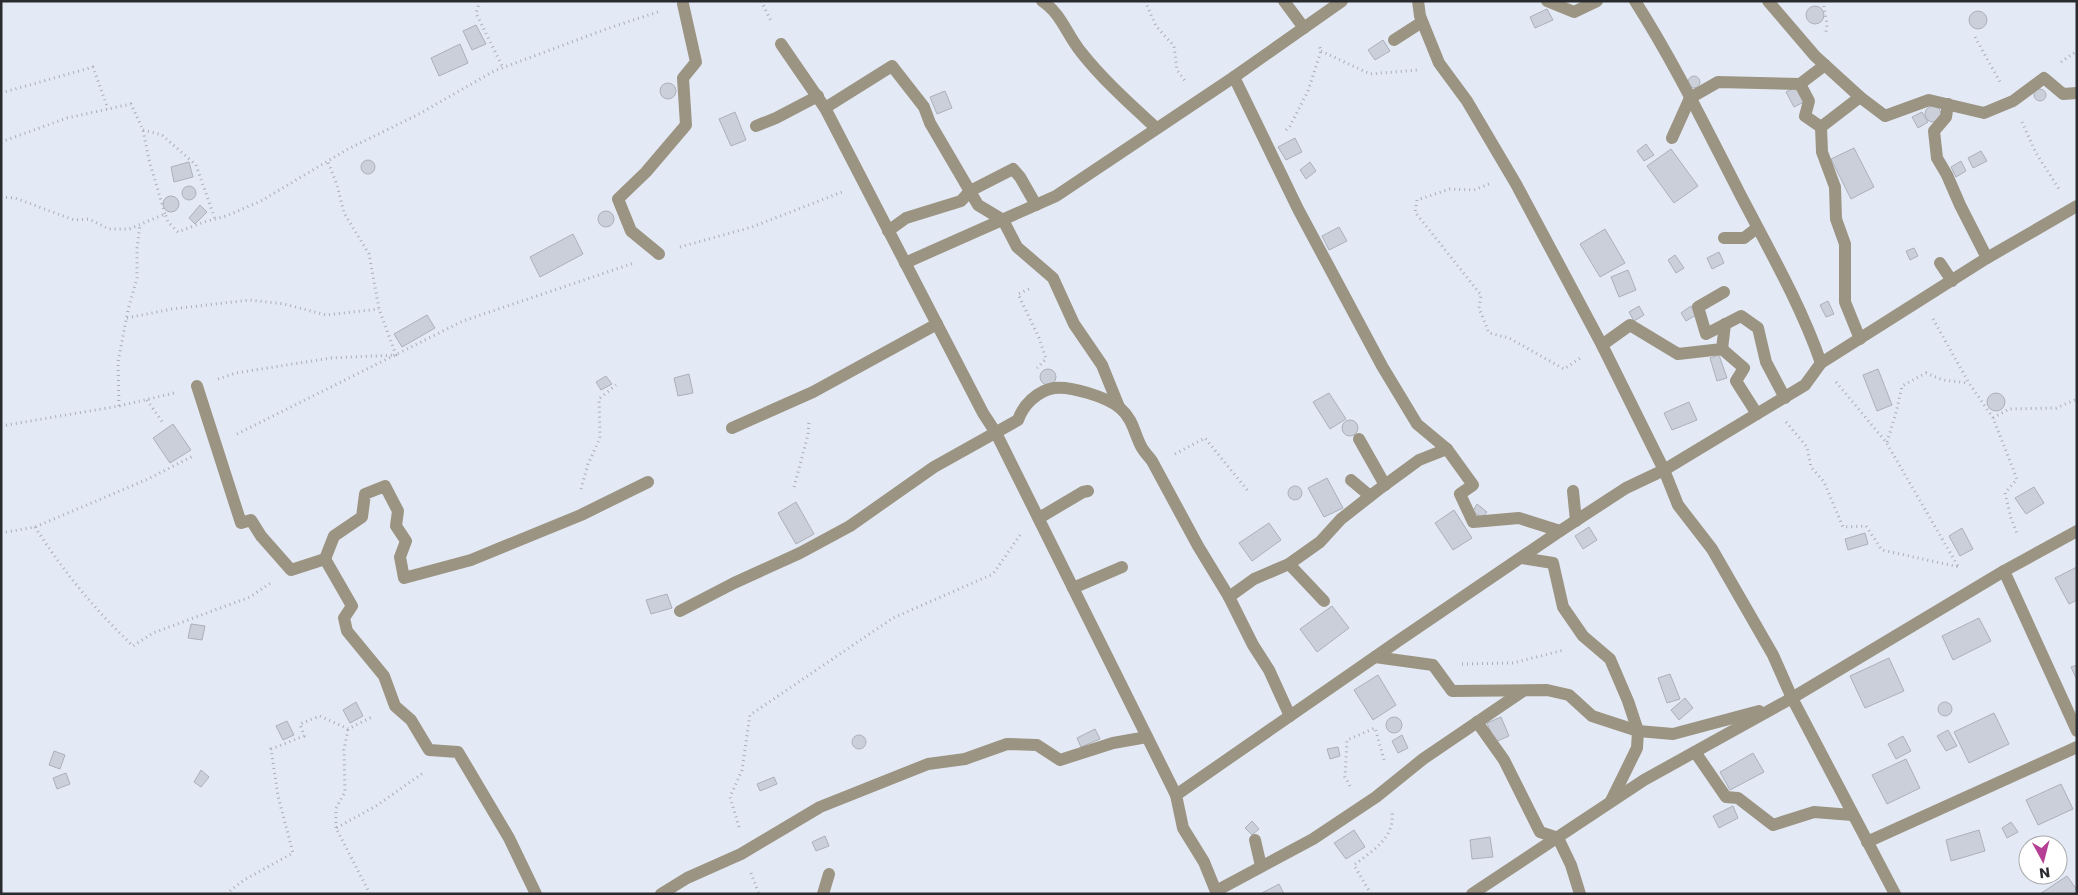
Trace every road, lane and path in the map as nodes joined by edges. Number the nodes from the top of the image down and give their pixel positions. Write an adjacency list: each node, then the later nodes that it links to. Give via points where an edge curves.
1 (480, 1): 18 (path, via 476,13)
2 (1042, 1): 33 (street, via 1052,7 1093,66)
3 (1145, 1): 27 (path, via 1156,26 1174,46 1177,70)
4 (1284, 1): 13 (street)
5 (1342, 1): 13 (street)
6 (1418, 1): 12 (street)
7 (1547, 1): 8 (street, via 1574,12)
8 (1597, 1)
9 (1635, 1): 26 (street)
10 (1768, 1): 17 (street)
11 (683, 4): 18 (path); 52 (street, via 696,62 683,78 686,125 618,199 631,231)
12 (1422, 22): 14 (street); 19 (street, via 1438,63)
13 (1308, 26): 16 (path); 20 (street)
14 (1394, 40)
15 (781, 44): 24 (street)
16 (1321, 51): 19 (path, via 1370,74); 37 (path, via 1308,91 1290,126)
17 (1825, 65): 21 (street); 25 (street)
18 (503, 68): 38 (path)
19 (1444, 70): 40 (street, via 1467,100)
20 (1234, 77): 27 (street); 37 (street)
21 (1800, 84): 26 (street, via 1718,82); 32 (street, via 1809,102 1805,116)
22 (1, 93): 30 (path, via 93,67)
23 (2077, 93): 28 (street, via 2063,94 2044,78 2013,101 1984,113)
24 (818, 96): 29 (street); 31 (street)
25 (1860, 97): 28 (street, via 1885,116 1929,100); 32 (street)
26 (1690, 98): 35 (street); 49 (street)
27 (1198, 100): 33 (street)
28 (1948, 104): 53 (street, via 1946,117 1934,131 1937,158)
29 (825, 108): 39 (street); 41 (street, via 892,66 924,107)
30 (108, 109): 34 (path, via 131,104); 36 (path, via 67,118)
31 (756, 126)
32 (1821, 127): 64 (street, via 1822,152 1835,187 1836,219 1845,244 1845,302)
33 (1156, 128): 43 (street, via 1056,196)
34 (143, 130): 45 (path); 46 (path, via 162,135 196,165)
35 (1672, 138)
36 (1, 142)
37 (1268, 146): 88 (street, via 1382,366 1417,424)
38 (328, 162): 46 (path, via 261,201); 60 (path, via 344,213 369,254)
39 (863, 183): 50 (street); 52 (path, via 752,227)
40 (1516, 184): 65 (street); 65 (path, via 1497,180 1474,190 1450,188 1417,200 1415,212 1481,295 1479,308 1489,333 1509,338 1564,369)
41 (970, 191): 43 (street, via 1013,170); 47 (street, via 978,205); 50 (street, via 961,201 906,218)
42 (1, 197): 48 (path, via 15,198 74,220 89,219 109,229 129,229)
43 (1036, 205): 47 (street)
44 (2077, 206): 53 (street)
45 (165, 214): 46 (path, via 178,232); 48 (path)
46 (215, 219)
47 (1003, 220): 54 (street); 56 (street, via 1017,246)
48 (140, 224): 61 (path, via 137,278)
49 (1757, 228): 51 (street, via 1744,238); 68 (street, via 1808,327)
50 (888, 230): 54 (street)
51 (1724, 238)
52 (659, 254): 67 (path, via 464,321)
53 (1987, 258): 57 (street)
54 (904, 263): 62 (street)
55 (1940, 263): 57 (street)
56 (1053, 278): 73 (path, via 1018,294 1046,358 1033,372); 79 (street, via 1074,324 1102,366)
57 (1952, 281): 59 (street)
58 (1724, 292): 63 (street, via 1698,307 1706,334)
59 (1922, 300): 64 (street); 69 (path)
60 (379, 309): 61 (path, via 326,315 284,304 250,300); 67 (path)
61 (127, 318): 78 (path, via 118,362)
62 (937, 324): 72 (street); 84 (street)
63 (1725, 324): 66 (street); 74 (street, via 1741,316 1758,328 1766,362)
64 (1860, 339): 68 (street)
65 (1602, 345): 66 (street, via 1630,325 1678,354); 90 (street)
66 (1722, 349): 80 (street, via 1744,368 1736,381)
67 (396, 355): 87 (path)
68 (1821, 363): 74 (street, via 1805,385); 86 (path)
69 (1969, 383): 81 (path); 86 (path, via 1943,380 1926,373 1902,386)
70 (197, 386): 87 (street)
71 (616, 386): 99 (path, via 599,399 600,438 581,488)
72 (813, 392): 83 (street); 94 (path, via 808,435)
73 (1040, 395): 79 (street, via 1054,388 1078,390); 84 (street, via 1022,409 1018,420)
74 (1785, 398): 77 (street)
75 (2077, 399): 81 (path, via 2056,408 2009,409)
76 (147, 400): 82 (path)
77 (1772, 405): 80 (street); 111 (path, via 1807,447 1811,467 1824,482 1843,527 1866,526 1882,550)
78 (119, 406)
79 (1120, 407): 89 (street, via 1132,420 1142,448)
80 (1757, 414): 90 (street)
81 (1993, 418): 107 (path, via 2017,479 2005,493)
82 (163, 424)
83 (732, 428)
84 (996, 433): 100 (street); 118 (street, via 934,468 850,526)
85 (1359, 439): 93 (street)
86 (1886, 442): 111 (path)
87 (215, 445): 102 (path, via 148,479); 112 (street, via 241,523 251,520)
88 (1447, 449): 93 (street, via 1419,460); 104 (street, via 1473,485 1460,494 1473,522 1519,518)
89 (1155, 466): 95 (path, via 1205,438); 116 (street)
90 (1664, 470): 101 (street, via 1626,488); 123 (street, via 1678,505 1712,549 1773,655)
91 (1351, 480): 98 (street)
92 (648, 482): 99 (street)
93 (1385, 485): 98 (street)
94 (794, 487)
95 (1248, 491)
96 (1573, 491): 101 (street)
97 (1088, 492): 100 (street)
98 (1370, 496): 109 (street, via 1341,519 1320,542)
99 (581, 515): 108 (street, via 471,560 404,578 400,557 406,540 396,526 398,511 385,486 365,494 362,517 334,536)
100 (1039, 518): 114 (street); 143 (path, via 1015,540 993,574 893,618 750,715 742,770 730,797 739,821)
101 (1576, 521): 104 (street)
102 (35, 527): 105 (path); 112 (path, via 80,590 133,646 153,633 250,597)
103 (2077, 531): 107 (street)
104 (1560, 532): 106 (street)
105 (1, 533)
106 (1522, 558): 119 (street, via 1553,563 1563,607); 120 (street)
107 (2027, 558): 113 (street)
108 (325, 559): 112 (street); 124 (street, via 352,606 344,618 347,631 384,676)
109 (1289, 564): 116 (street, via 1254,579); 117 (street)
110 (1122, 566): 114 (street)
111 (1959, 567): 115 (path)
112 (291, 570)
113 (2004, 570): 115 (street); 130 (street)
114 (1073, 588): 131 (street)
115 (1972, 590): 123 (street)
116 (1229, 598): 125 (street)
117 (1324, 601)
118 (680, 611)
119 (1591, 643): 121 (path, via 1513,663); 129 (street, via 1610,658)
120 (1375, 656): 121 (street); 125 (street)
121 (1433, 665): 122 (street, via 1452,690)
122 (1523, 691): 126 (street); 129 (street, via 1547,690 1569,695 1592,716)
123 (1786, 702): 129 (street, via 1673,734); 133 (street); 138 (street)
124 (395, 706): 128 (path); 149 (street, via 411,720 429,750 458,752 509,838)
125 (1290, 716): 135 (street)
126 (1478, 722): 137 (street); 140 (street, via 1504,760 1540,832)
127 (1375, 728): 137 (path, via 1346,740 1345,777)
128 (348, 729): 139 (path, via 344,750 345,792 336,808); 147 (path, via 320,716 300,724 304,736 271,749 278,796 293,853 244,880)
129 (1638, 731): 136 (street, via 1637,748)
130 (2077, 732)
131 (1147, 737): 135 (street); 143 (street, via 1113,743 1060,760 1037,745 1007,744 965,759 928,764 820,807)
132 (2077, 747): 142 (street)
133 (1695, 752): 136 (street); 138 (street, via 1726,797 1738,798 1773,825 1814,812)
134 (424, 772): 139 (path, via 376,806)
135 (1176, 795): 146 (street, via 1183,828 1204,862)
136 (1610, 803): 140 (street)
137 (1362, 806): 144 (street, via 1313,839)
138 (1852, 815): 142 (street)
139 (336, 828): 148 (path)
140 (1558, 838): 153 (street); 154 (street)
141 (1256, 840): 144 (street)
142 (1867, 842): 155 (street)
143 (741, 854): 150 (street, via 686,878); 151 (path)
144 (1262, 866): 146 (street)
145 (829, 874): 152 (street)
146 (1216, 892)
147 (226, 894)
148 (370, 894)
149 (536, 894)
150 (661, 894)
151 (759, 894)
152 (823, 894)
153 (1472, 894)
154 (1580, 894)
155 (1895, 894)

